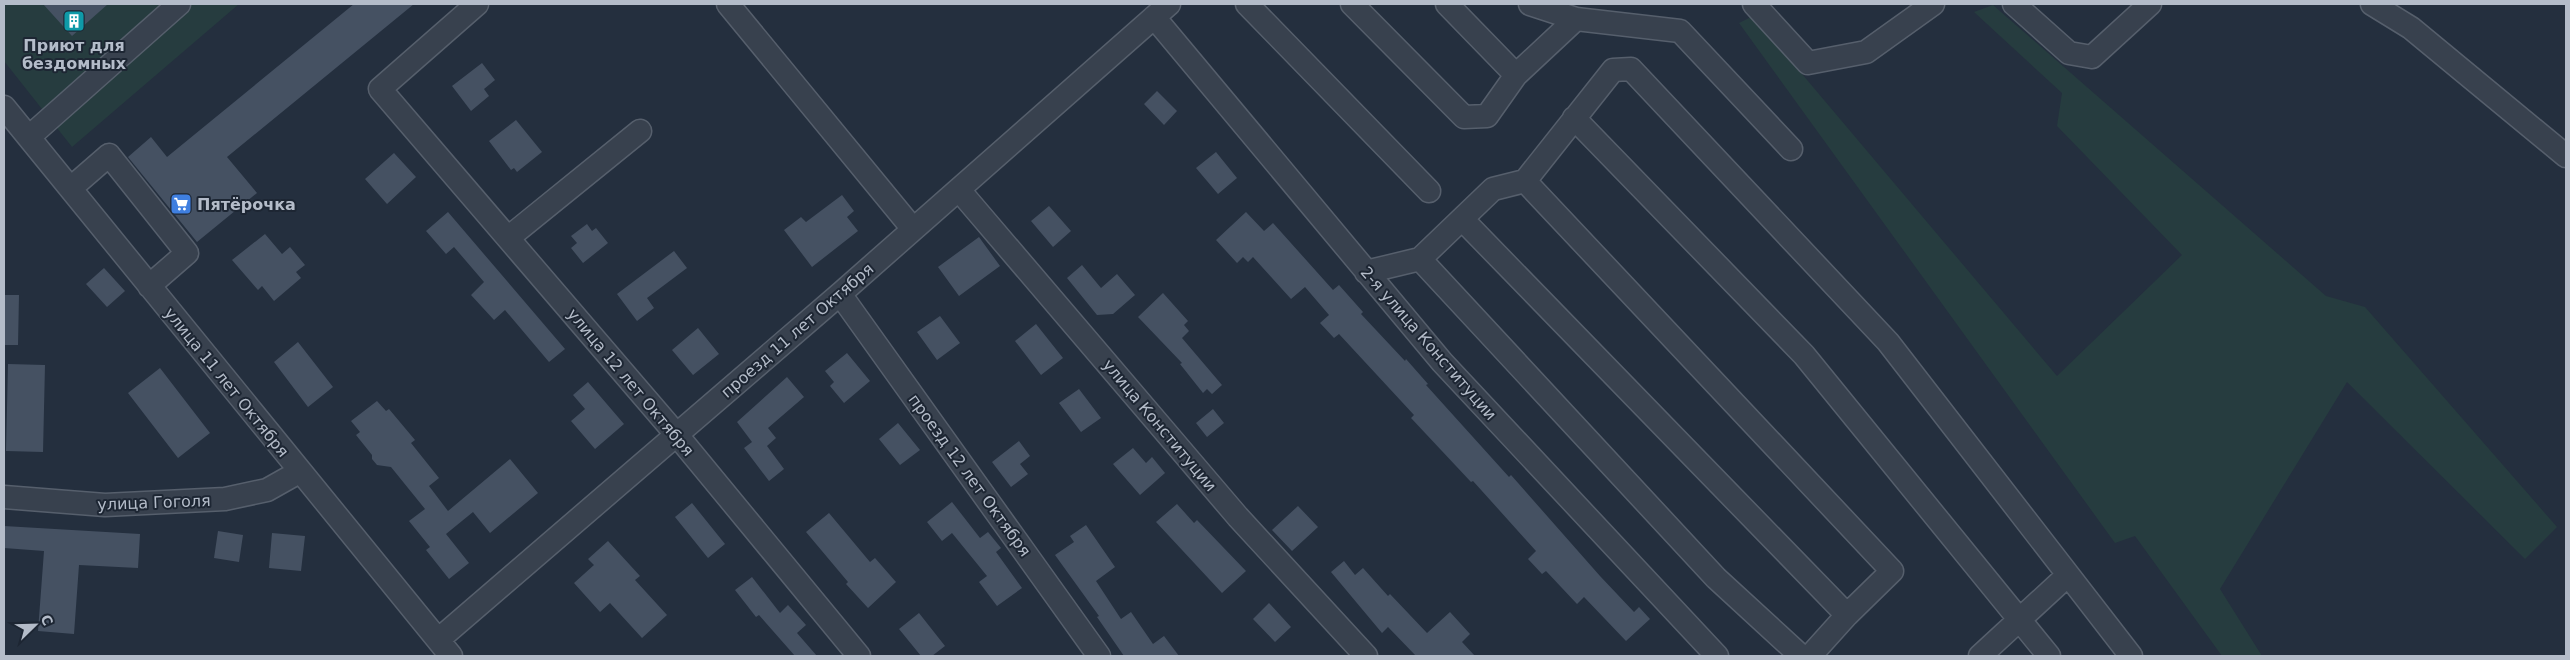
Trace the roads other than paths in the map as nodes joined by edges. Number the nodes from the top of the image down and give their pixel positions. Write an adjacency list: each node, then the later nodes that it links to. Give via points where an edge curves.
1 (179, 4): 19 (street)
2 (477, 4): 28 (street, улица 12 лет Октября, via 380,89)
3 (728, 4): 27 (street)
4 (1248, 4): 25 (street)
5 (1352, 4): 15 (street, via 1464,117 1487,116)
6 (1446, 4): 15 (street)
7 (1530, 4): 14 (street)
8 (1754, 4): 9 (street, via 1808,64 1866,52)
9 (1933, 4)
10 (2014, 4): 11 (street, via 2069,53 2092,57)
11 (2150, 4)
12 (2372, 4): 21 (street, via 2412,28)
13 (1161, 10): 24 (street, проезд 11 лет Октября); 30 (street, 2-я улица Конституции)
14 (1576, 20): 15 (street); 20 (street, via 1680,31)
15 (1516, 75)
16 (4, 107): 19 (street, улица 11 лет Октября)
17 (1574, 118): 22 (street); 36 (street, via 1613,70 1631,69 1888,342); 38 (street, via 1804,355)
18 (640, 131): 28 (street)
19 (30, 137): 23 (street, улица 11 лет Октября)
20 (1791, 149)
21 (2566, 156)
22 (1525, 181): 26 (street, via 1493,189); 37 (street, via 1892,571)
23 (71, 188): 31 (street, улица 11 лет Октября); 31 (street, via 109,155 187,253)
24 (959, 190): 27 (street, проезд 11 лет Октября); 42 (street, улица Конституции, via 1238,517)
25 (1429, 191)
26 (1462, 219): 29 (street); 37 (street)
27 (914, 229): 32 (street, проезд 11 лет Октября)
28 (508, 238): 33 (street, улица 12 лет Октября)
29 (1420, 258): 30 (street); 44 (street, via 1716,578)
30 (1366, 272): 43 (street, 2-я улица Конституции, via 1442,362)
31 (149, 286): 34 (street, улица 11 лет Октября)
32 (840, 294): 33 (street, проезд 11 лет Октября); 41 (street, проезд 12 лет Октября)
33 (676, 434): 39 (street, проезд 11 лет Октября); 40 (street, улица 12 лет Октября)
34 (299, 472): 35 (street, улица Гоголя, via 267,490 225,499 105,505); 39 (street, улица 11 лет Октября)
35 (4, 497)
36 (2068, 574): 38 (street); 48 (street)
37 (1847, 614): 45 (street)
38 (2021, 620): 46 (street); 47 (street)
39 (441, 651)
40 (859, 656)
41 (1099, 656)
42 (1366, 656)
43 (1717, 656)
44 (1801, 656)
45 (1810, 656)
46 (1980, 656)
47 (2049, 656)
48 (2131, 656)

